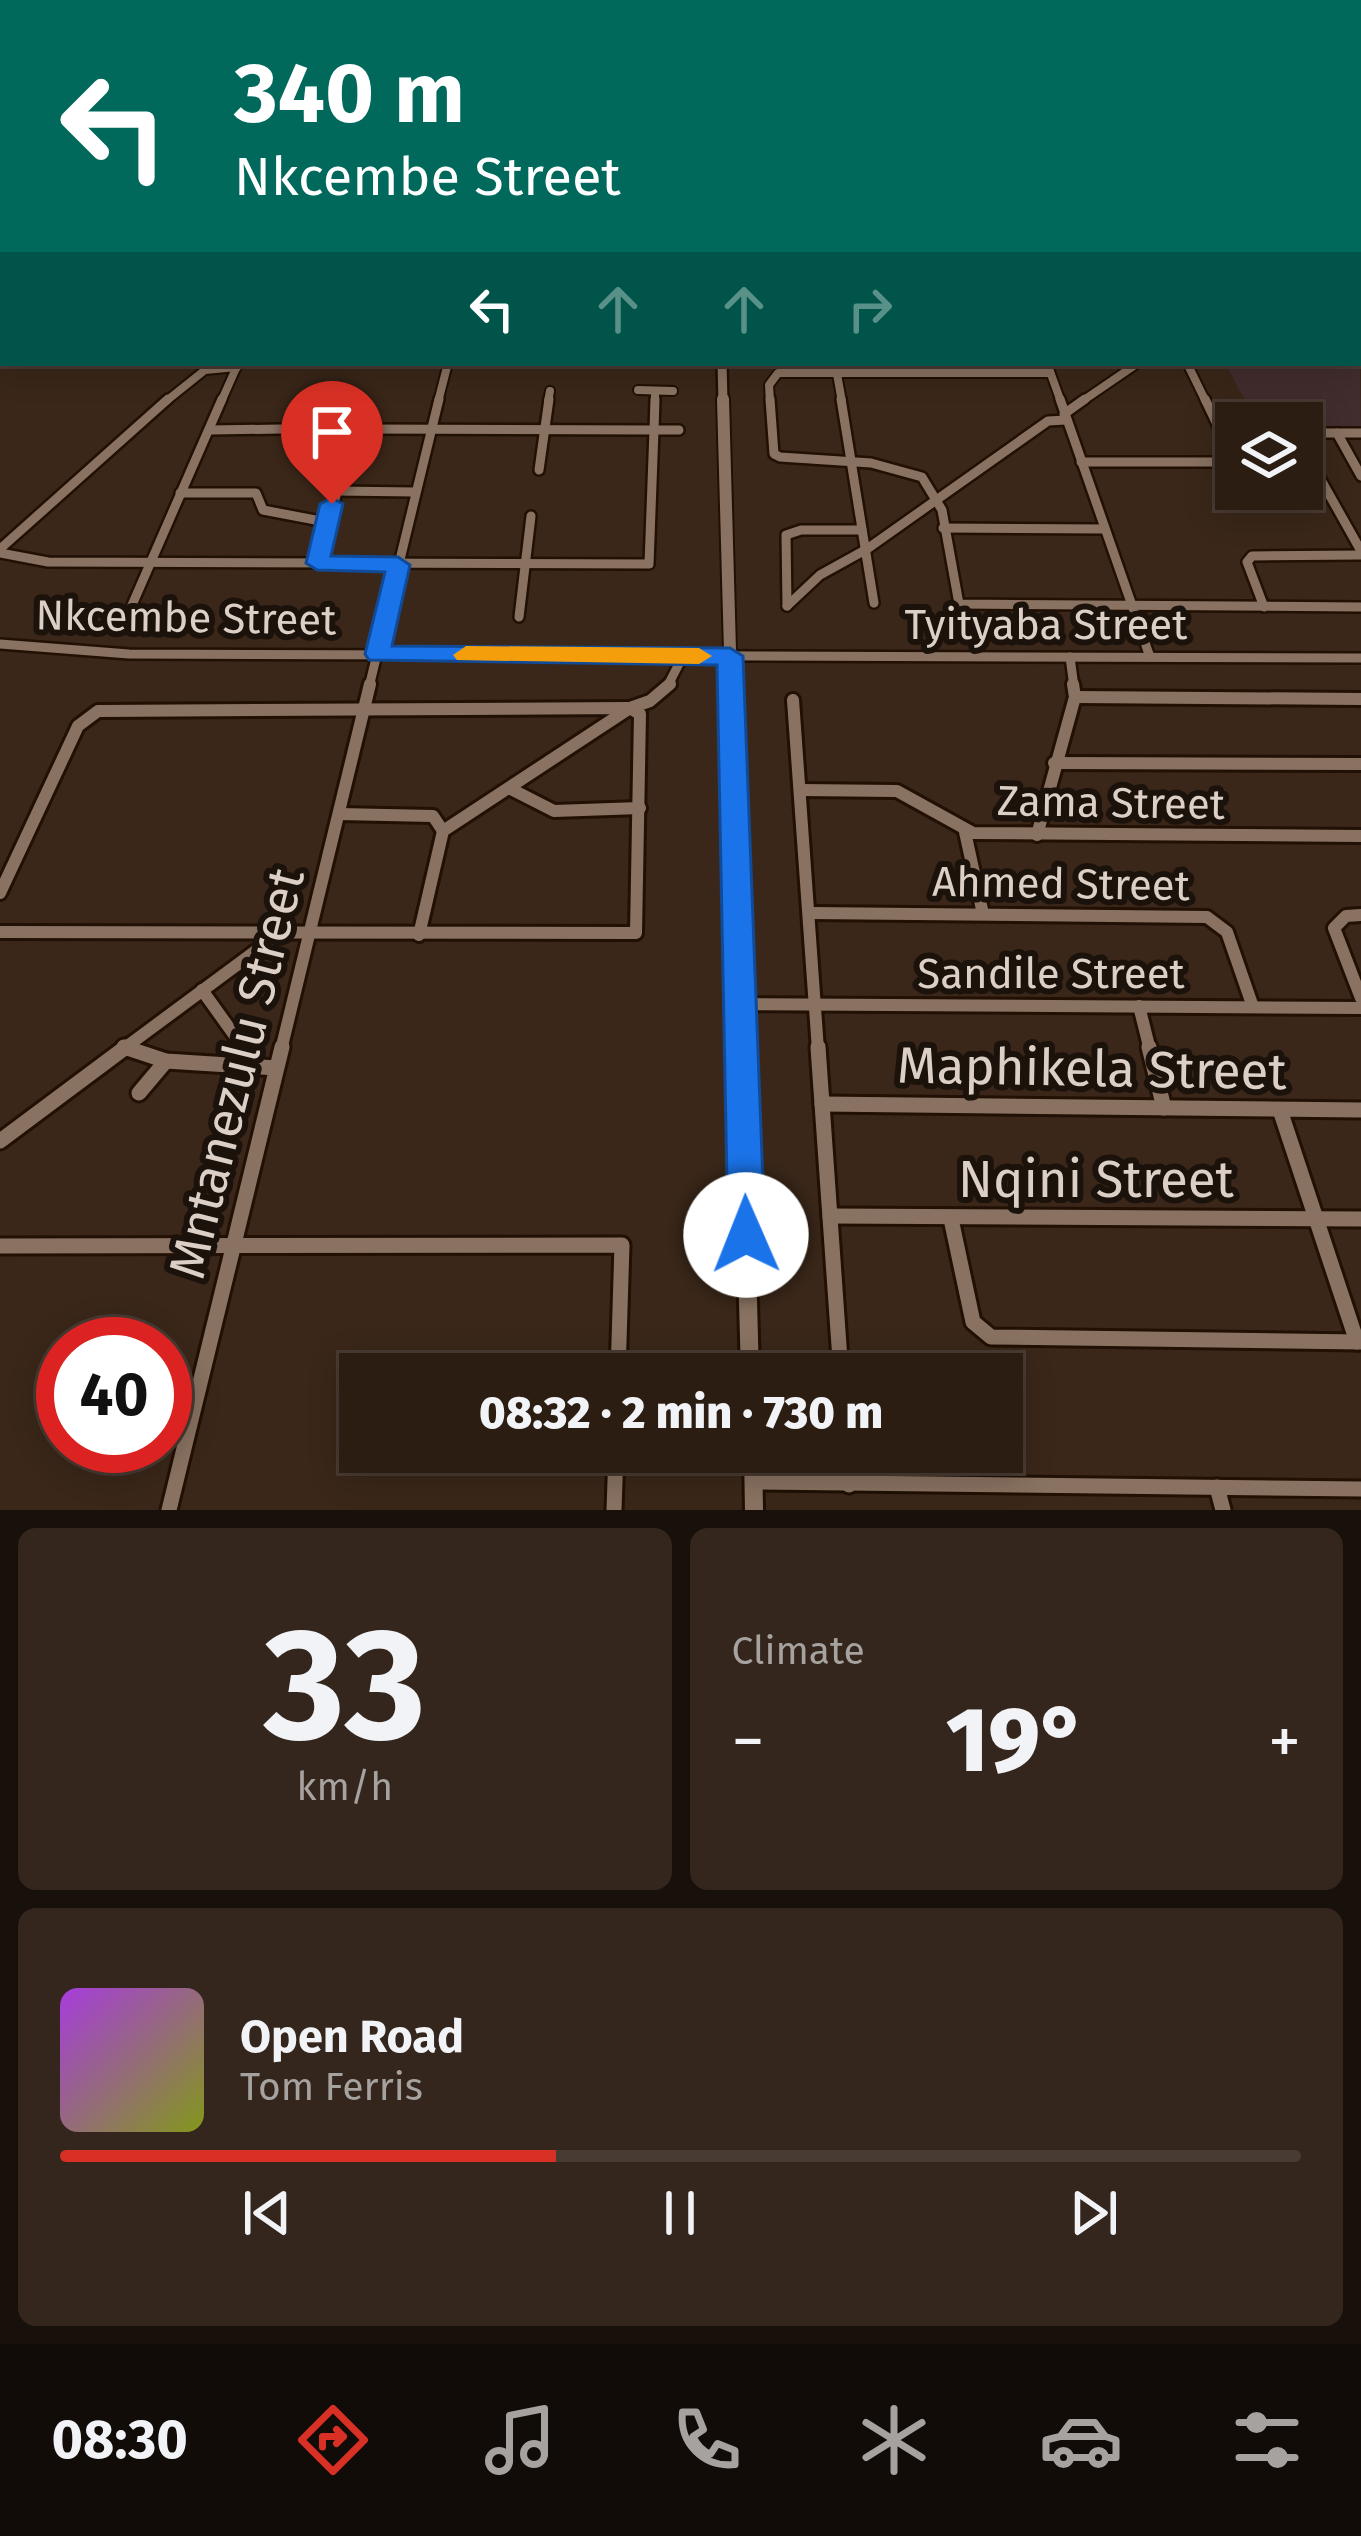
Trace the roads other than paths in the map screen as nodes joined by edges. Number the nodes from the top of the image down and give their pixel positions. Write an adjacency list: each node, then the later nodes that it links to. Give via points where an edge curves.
1 (231, 366): 42 (street, via 190,380)
2 (237, 366): 18 (street)
3 (447, 366): 17 (street, Mntanezulu Street)
4 (722, 366): 57 (street)
5 (1134, 366): 13 (street)
6 (1188, 366): 14 (street)
7 (1048, 368): 8 (street); 13 (street)
8 (837, 374): 25 (street); 25 (street, via 771,377 774,454)
9 (638, 390): 11 (street)
10 (550, 391): 19 (street)
11 (655, 391): 12 (street); 20 (street)
12 (673, 391)
13 (1065, 417): 26 (street); 35 (street)
14 (1215, 421)
15 (281, 429): 18 (street)
16 (362, 429): 17 (street)
17 (430, 429): 19 (street); 33 (street, Mntanezulu Street)
18 (210, 430): 34 (street)
19 (543, 430): 20 (street); 28 (street)
20 (654, 430): 21 (street); 47 (street, via 649,564)
21 (679, 430)
22 (1361, 433): 24 (street)
23 (1323, 434): 24 (street)
24 (1337, 434): 29 (street)
25 (851, 461): 35 (street, via 910,468); 40 (street)
26 (1081, 462): 27 (street); 39 (street)
27 (1215, 462)
28 (539, 470)
29 (1361, 476)
30 (341, 478): 32 (street)
31 (1323, 484): 43 (street)
32 (336, 491): 33 (street); 37 (street)
33 (415, 492): 46 (street, Mntanezulu Street)
34 (180, 493): 37 (street, via 256,494 263,511); 44 (street)
35 (940, 497): 38 (street); 41 (street)
36 (531, 516): 47 (street)
37 (326, 522): 45 (street)
38 (943, 528): 39 (street); 49 (street, via 959,604)
39 (1105, 529): 49 (street)
40 (862, 530): 41 (street); 41 (street, via 786,535 787,606 820,575)
41 (867, 549): 48 (street)
42 (0, 551): 44 (street, via 40,562)
43 (1361, 553): 50 (street, via 1252,556 1247,562)
44 (148, 563): 45 (street); 52 (street)
45 (317, 563): 46 (street)
46 (398, 565): 47 (street); 55 (street, Mntanezulu Street)
47 (524, 565): 53 (street)
48 (874, 603)
49 (1132, 606): 50 (street); 59 (street)
50 (1264, 607): 51 (street)
51 (1361, 608)
52 (129, 612)
53 (519, 617)
54 (0, 644): 55 (street, Nkcembe Street, via 129,654)
55 (378, 654): 56 (street, Nkcembe Street); 65 (street, Mntanezulu Street)
56 (683, 656): 57 (street, Nkcembe Street); 64 (street, via 663,693)
57 (730, 656): 58 (street, Tyityaba Street); 86 (street)
58 (1070, 657): 59 (street, Tyityaba Street); 61 (street)
59 (1150, 657): 60 (street, Tyityaba Street)
60 (1361, 658)
61 (1075, 697): 62 (street); 66 (street)
62 (1361, 699)
63 (793, 700): 69 (street)
64 (631, 708): 65 (street); 68 (street); 70 (street, via 643,725)
65 (364, 710): 71 (street, Mntanezulu Street); 76 (street, via 91,714 77,726)
66 (1054, 763): 67 (street); 74 (street)
67 (1361, 764)
68 (509, 788): 70 (street, via 554,811); 72 (street)
69 (800, 790): 73 (street, Zama Street, via 897,791); 77 (street)
70 (640, 808): 82 (street, via 636,933)
71 (338, 814): 72 (street, via 433,816); 83 (street, Mntanezulu Street)
72 (443, 831): 82 (street)
73 (965, 832): 74 (street, Zama Street); 78 (street)
74 (1037, 835): 75 (street, Zama Street)
75 (1361, 836)
76 (0, 892)
77 (810, 913): 78 (street, Ahmed Street); 87 (street)
78 (983, 914): 89 (street, Ahmed Street, via 1207,917 1227,932)
79 (1361, 915): 85 (street, via 1334,928)
80 (0, 932): 81 (street)
81 (279, 934): 83 (street); 84 (street)
82 (418, 934): 83 (street)
83 (308, 935): 94 (street, Mntanezulu Street)
84 (202, 990): 91 (street); 93 (street, via 243,1043)
85 (1361, 998)
86 (740, 1004): 87 (street, Sandile Street); 109 (street)
87 (815, 1006): 88 (street, Sandile Street); 96 (street)
88 (1138, 1006): 89 (street, Sandile Street); 97 (street)
89 (1253, 1006): 90 (street, Sandile Street)
90 (1361, 1008)
91 (123, 1047): 92 (street); 100 (street)
92 (166, 1061): 93 (street); 95 (street)
93 (250, 1066): 94 (street)
94 (276, 1068): 105 (street, Mntanezulu Street)
95 (139, 1093)
96 (822, 1105): 97 (street, Maphikela Street); 101 (street)
97 (1165, 1108): 98 (street, Maphikela Street)
98 (1280, 1110): 99 (street, Maphikela Street); 102 (street)
99 (1361, 1110)
100 (0, 1141)
101 (830, 1216): 103 (street, Nqini Street); 110 (street)
102 (1318, 1218): 103 (street, Nqini Street); 104 (street, Nqini Street); 107 (street)
103 (951, 1219): 107 (street, via 973,1322 991,1337)
104 (1361, 1219)
105 (233, 1245): 106 (street); 108 (street, via 622,1245); 118 (street, Mntanezulu Street)
106 (0, 1246)
107 (1359, 1342)
108 (619, 1353)
109 (749, 1353)
110 (840, 1353)
111 (615, 1473): 119 (street)
112 (754, 1473): 114 (street)
113 (848, 1473): 115 (street)
114 (754, 1482): 115 (street); 120 (street)
115 (849, 1485): 116 (street)
116 (1217, 1486): 117 (street); 121 (street)
117 (1361, 1489)
118 (169, 1510)
119 (614, 1510)
120 (754, 1510)
121 (1223, 1510)

